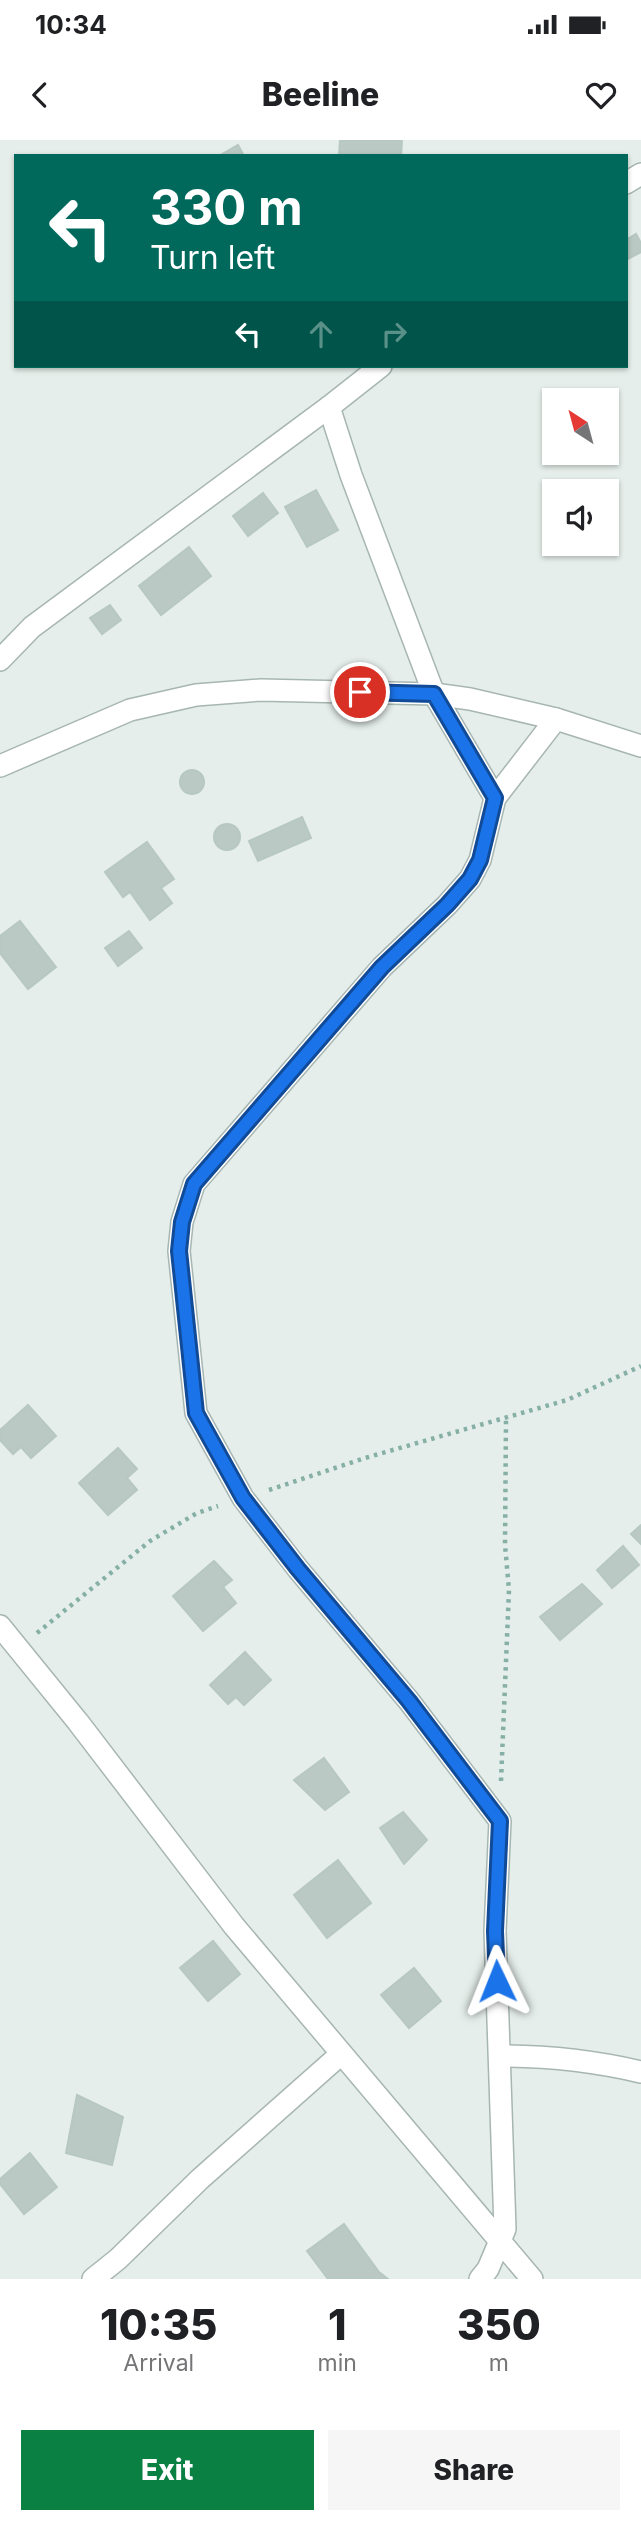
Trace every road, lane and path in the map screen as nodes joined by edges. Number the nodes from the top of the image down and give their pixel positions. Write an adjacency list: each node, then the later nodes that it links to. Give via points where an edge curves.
1 (378, 368): 2 (street)
2 (329, 407): 3 (street, via 32,627); 4 (street)
3 (0, 660)
4 (434, 694): 5 (street); 7 (street, via 261,690 197,695 130,710); 8 (street)
5 (556, 719): 6 (street); 8 (street)
6 (641, 746)
7 (0, 766)
8 (495, 798): 11 (street, via 480,860 470,879 382,967 194,1184 179,1251 196,1413)
9 (641, 1366): 10 (path, via 567,1400)
10 (506, 1419): 11 (path); 14 (path, via 509,1590)
11 (243, 1498): 13 (path, via 197,1513 150,1541); 14 (street, via 409,1701)
12 (0, 1626): 13 (street)
13 (19, 1648): 15 (street, via 234,1926)
14 (500, 1821): 16 (street, via 495,1931)
15 (341, 2054): 18 (street); 19 (street)
16 (500, 2056): 17 (street, via 603,2063); 18 (street, via 505,2215)
17 (641, 2072)
18 (500, 2242): 20 (street); 21 (street)
19 (93, 2279)
20 (480, 2279)
21 (532, 2279)

